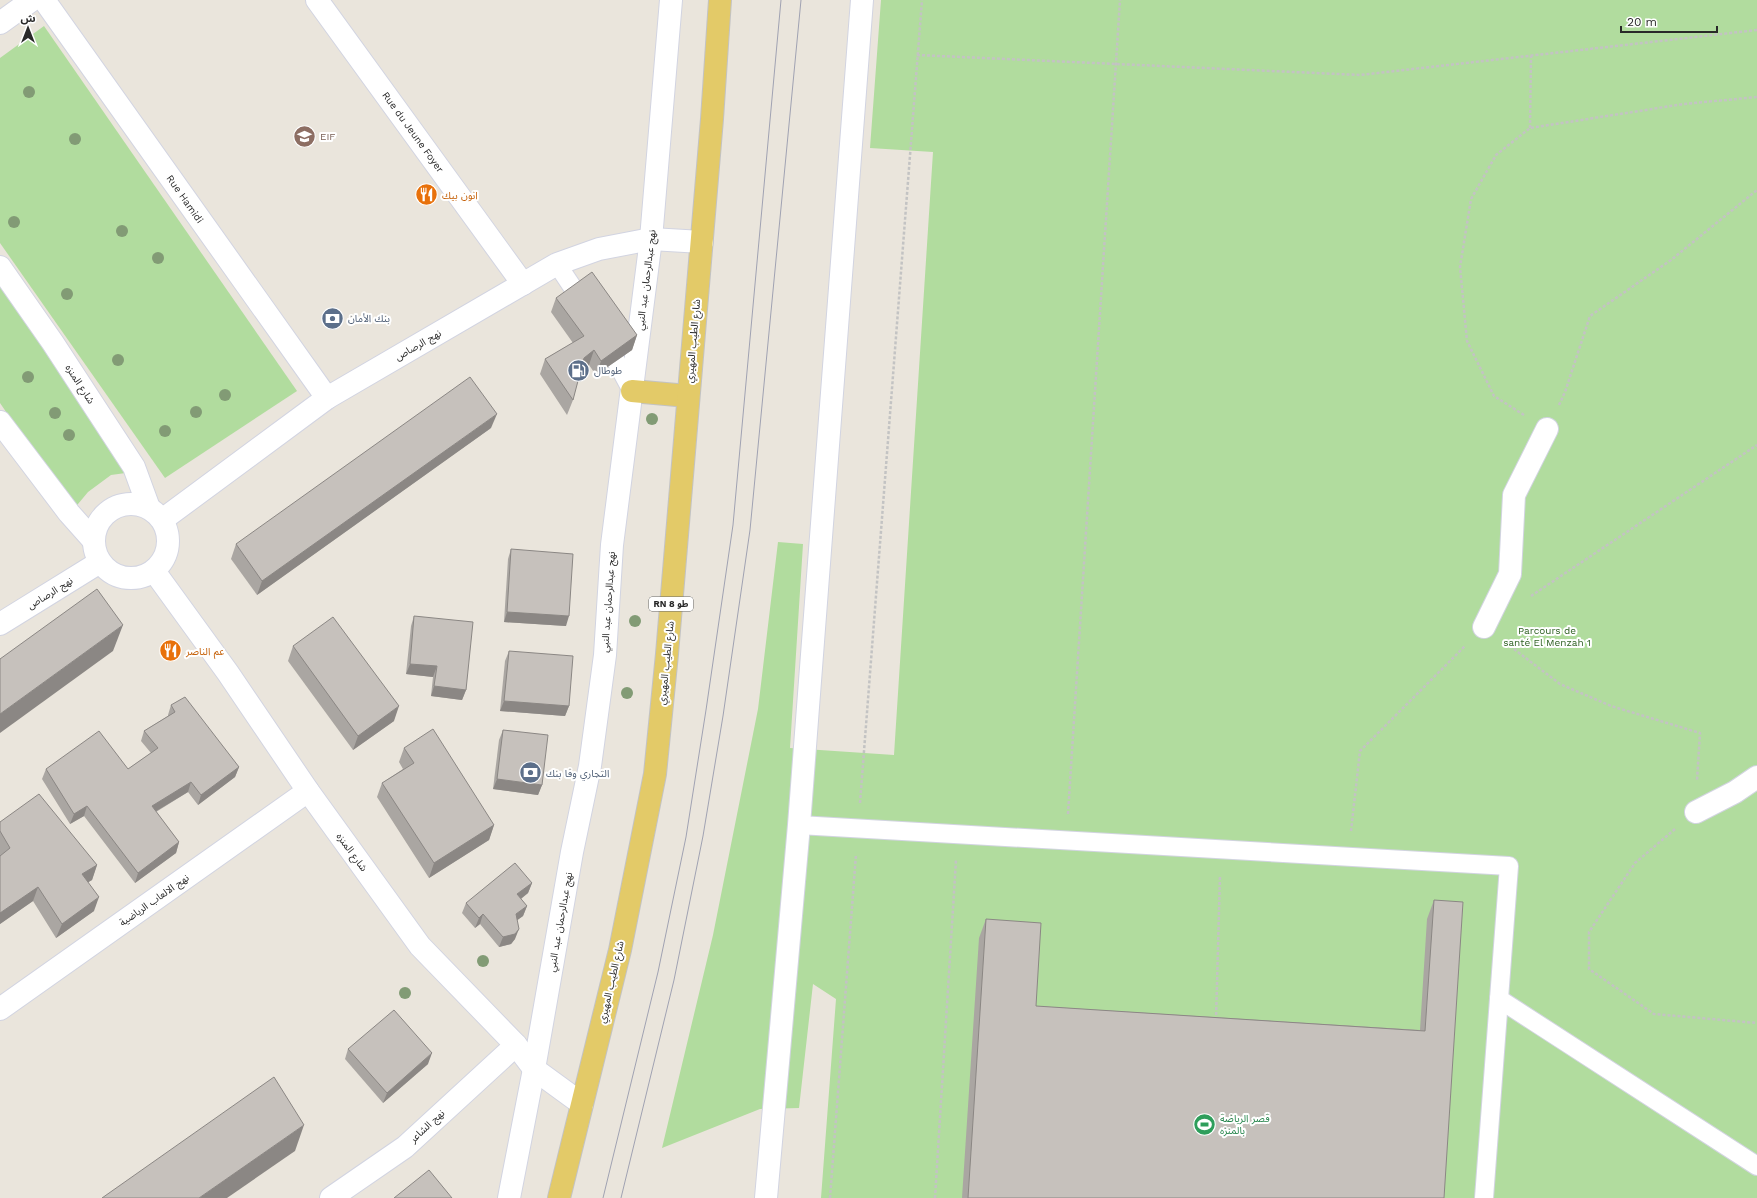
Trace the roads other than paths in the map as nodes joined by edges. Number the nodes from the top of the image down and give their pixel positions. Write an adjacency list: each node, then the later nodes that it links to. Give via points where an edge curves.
1 (32, 0): 7 (street)
2 (44, 0): 17 (street, Rue Hamidi)
3 (317, 0): 12 (street, Rue du Jeune Foyer)
4 (671, 0): 8 (street, نهج عبدالرحمان عبد النبي)
5 (720, 0): 9 (main road, شارع الطيب المهيري / RN 8 طو)
6 (862, 0): 29 (street)
7 (0, 23)
8 (651, 239): 9 (street, نهج الرصاص); 10 (street, نهج الرصاص, via 599,249); 15 (street, نهج عبدالرحمان عبد النبي)
9 (702, 242): 16 (main road, شارع الطيب المهيري / RN 8 طو)
10 (556, 264): 12 (street, نهج الرصاص); 13 (lane)
11 (0, 267): 20 (street, شارع المنزه, via 134,467)
12 (523, 284): 17 (street, نهج الرصاص)
13 (577, 294)
14 (616, 361): 15 (lane)
15 (632, 391): 16 (main road); 33 (street, نهج عبدالرحمان عبد النبي, via 612,544 605,655 590,766 572,852)
16 (688, 396): 34 (main road, شارع الطيب المهيري / RN 8 طو, via 655,774 620,950)
17 (327, 398): 20 (street, نهج الرصاص)
18 (0, 422): 21 (street)
19 (1547, 430): 25 (street, via 1514,495 1510,574)
20 (155, 514): 21 (street, via 137,504 124,504 112,508 102,517); 23 (street, via 168,532 168,547 164,560)
21 (93, 540): 22 (street)
22 (100, 562): 23 (street, via 115,575 135,578); 24 (street, نهج الرصاص)
23 (154, 571): 27 (street, شارع المنزه, via 228,673)
24 (0, 624)
25 (1484, 627)
26 (1757, 777): 28 (street, via 1735,792)
27 (308, 791): 31 (street, نهج الالعاب الرياضية); 32 (street, شارع المنزه, via 420,946)
28 (1696, 812)
29 (799, 825): 30 (lane, via 1509,866); 39 (street)
30 (1499, 999): 35 (lane); 40 (lane)
31 (0, 1009)
32 (516, 1045): 33 (street, شارع المنزه); 36 (street, نهج الشاعر, via 405,1147)
33 (534, 1069): 34 (street, شارع المنزه); 37 (street, نهج عبدالرحمان عبد النبي)
34 (582, 1104): 38 (main road, شارع الطيب المهيري / RN 8 طو)
35 (1757, 1166)
36 (331, 1198)
37 (509, 1198)
38 (559, 1198)
39 (766, 1198)
40 (1484, 1198)

